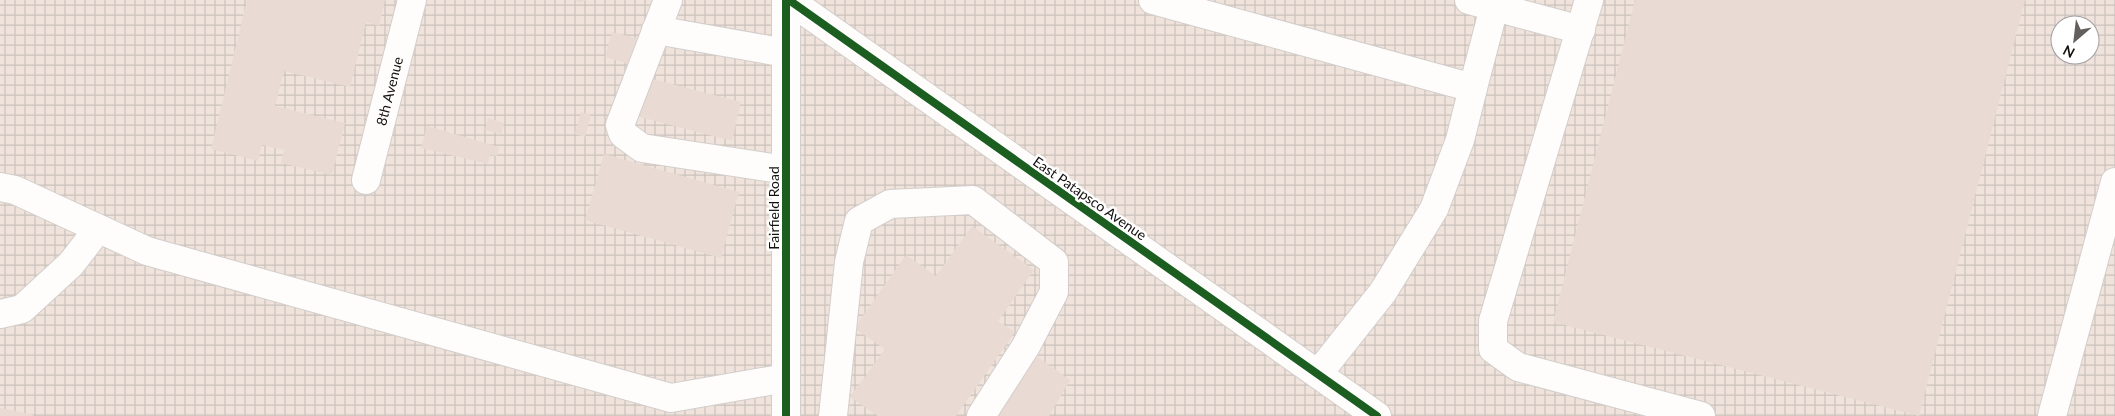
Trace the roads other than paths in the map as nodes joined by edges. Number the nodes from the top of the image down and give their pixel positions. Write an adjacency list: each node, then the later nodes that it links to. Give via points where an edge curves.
1 (412, 0): 12 (street, 8th Avenue)
2 (668, 0): 7 (street)
3 (787, 0): 9 (street, Fairfield Road); 17 (street, East Patapsco Avenue)
4 (1153, 0): 10 (street)
5 (1589, 0): 8 (street)
6 (1486, 3): 8 (street); 10 (street)
7 (656, 30): 9 (street); 11 (street, via 620,125 623,134 642,148)
8 (1581, 30): 23 (street, via 1493,321 1493,348 1518,367)
9 (786, 53): 11 (street, Fairfield Road)
10 (1473, 88): 17 (street, via 1460,140 1434,209 1383,292)
11 (786, 170): 18 (street, Fairfield Road)
12 (366, 180)
13 (2115, 182): 24 (street)
14 (0, 187): 15 (street, via 15,190)
15 (98, 228): 16 (street, via 71,264 22,309); 18 (street, via 147,251 670,398)
16 (0, 314)
17 (1318, 374): 22 (street, East Patapsco Avenue)
18 (786, 378): 19 (street, Fairfield Road)
19 (786, 416)
20 (833, 416): 21 (street, via 849,262 859,221 890,204 973,200 1054,262 1054,292 1026,346)
21 (981, 416)
22 (1377, 416)
23 (1701, 416)
24 (2052, 416)

